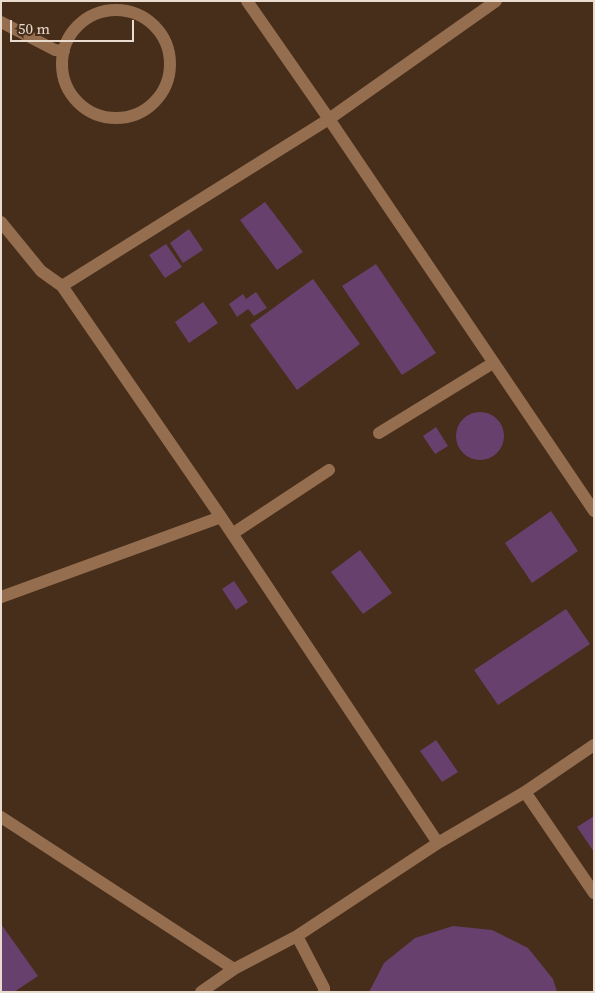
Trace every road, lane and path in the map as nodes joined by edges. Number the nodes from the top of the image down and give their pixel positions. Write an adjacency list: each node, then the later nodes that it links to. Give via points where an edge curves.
1 (248, 1): 6 (lane)
2 (496, 1): 6 (lane)
3 (116, 6): 5 (lane, via 79,24 66,41); 5 (lane, via 139,15 156,27 167,45 170,66 165,86 152,104 134,115 113,118 93,113 76,101 64,83 61,62)
4 (1, 22): 5 (lane, via 55,50)
5 (64, 51)
6 (329, 119): 8 (lane); 9 (lane)
7 (1, 222): 8 (lane, via 41,271)
8 (62, 286): 13 (lane)
9 (493, 363): 10 (lane); 12 (lane)
10 (379, 433)
11 (329, 470): 14 (lane)
12 (594, 511)
13 (221, 517): 14 (lane); 15 (lane)
14 (232, 534): 19 (lane)
15 (1, 597)
16 (594, 746): 17 (lane)
17 (525, 792): 19 (lane); 20 (lane)
18 (1, 817): 22 (lane)
19 (438, 843): 21 (lane)
20 (594, 893)
21 (297, 936): 22 (lane); 24 (lane)
22 (234, 969): 23 (lane)
23 (201, 992)
24 (324, 992)

